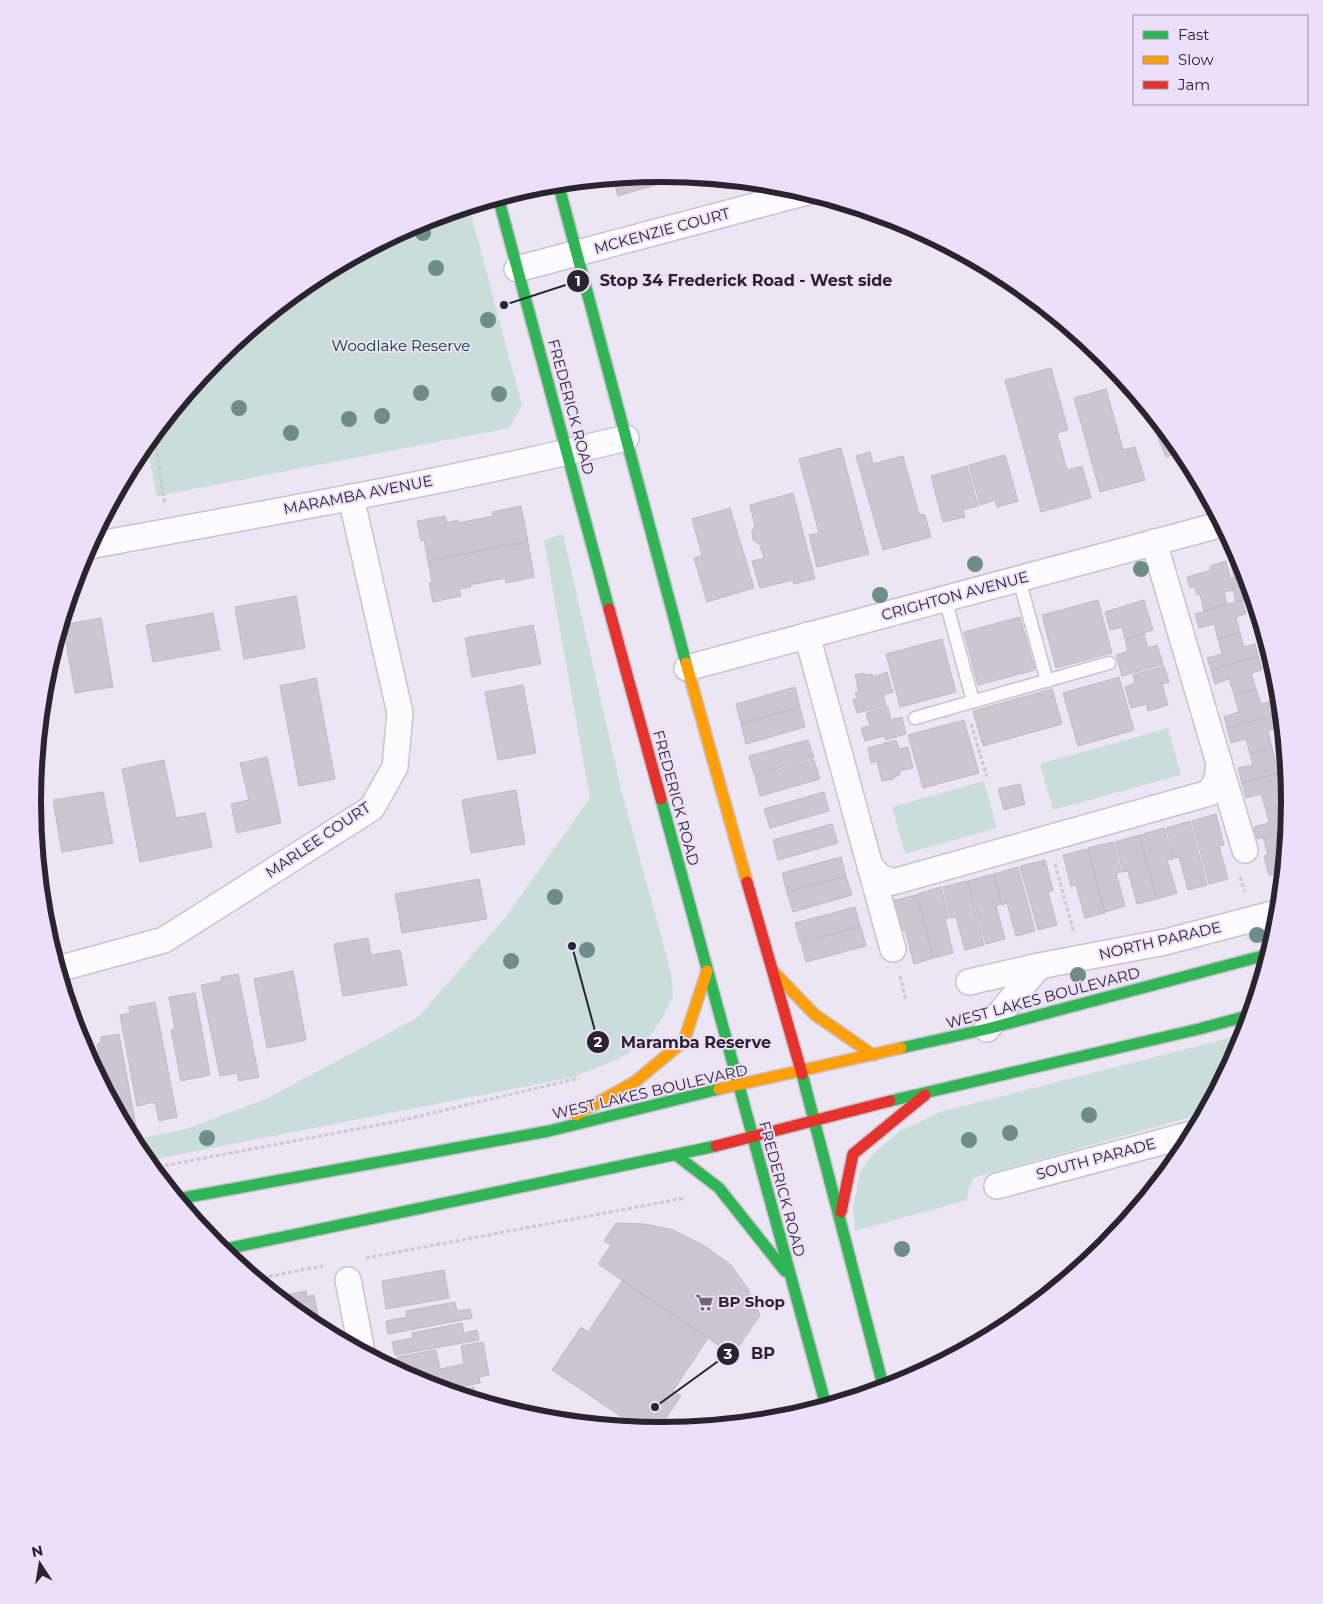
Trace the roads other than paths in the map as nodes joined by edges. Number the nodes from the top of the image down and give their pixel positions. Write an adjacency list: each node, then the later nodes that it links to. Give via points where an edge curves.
1 (560, 191): 4 (main road)
2 (792, 196): 4 (street, MCKENZIE COURT)
3 (499, 203): 5 (main road, FREDERICK ROAD)
4 (576, 254): 5 (street, MCKENZIE COURT); 6 (main road)
5 (517, 270): 7 (main road, FREDERICK ROAD)
6 (626, 438): 7 (street, MARAMBA AVENUE); 16 (main road)
7 (568, 453): 8 (street, MARAMBA AVENUE); 29 (main road, FREDERICK ROAD)
8 (351, 497): 11 (street, MARAMBA AVENUE); 27 (street, MARLEE COURT, via 400,713 395,767 372,808 164,940)
9 (1217, 526): 10 (street, CRIGHTON AVENUE)
10 (1154, 542): 12 (street, CRIGHTON AVENUE); 20 (street)
11 (98, 544)
12 (1019, 579): 13 (street, CRIGHTON AVENUE); 17 (lane)
13 (945, 598): 14 (street, CRIGHTON AVENUE); 18 (lane)
14 (807, 636): 16 (street, CRIGHTON AVENUE); 22 (street)
15 (1109, 663): 17 (lane)
16 (687, 668): 28 (main road)
17 (1047, 681): 18 (lane)
18 (973, 701): 19 (lane)
19 (915, 718)
20 (1219, 763): 21 (street); 22 (street, via 1217,780 1209,793 893,882 880,877)
21 (1245, 850)
22 (870, 866): 24 (street)
23 (1271, 914): 26 (street, NORTH PARADE, via 1165,942)
24 (893, 949)
25 (1263, 956): 32 (main road, WEST LAKES BOULEVARD)
26 (1039, 966): 30 (street, NORTH PARADE); 32 (street)
27 (63, 968)
28 (772, 970): 33 (main road, via 814,1014); 34 (main road)
29 (707, 971): 35 (main road, FREDERICK ROAD); 38 (main road, via 684,1041 636,1081)
30 (969, 982)
31 (1243, 1017): 36 (main road)
32 (987, 1029): 33 (main road, WEST LAKES BOULEVARD)
33 (873, 1055): 34 (main road, WEST LAKES BOULEVARD)
34 (801, 1071): 35 (main road, WEST LAKES BOULEVARD); 37 (main road)
35 (739, 1086): 38 (main road, WEST LAKES BOULEVARD); 40 (main road, FREDERICK ROAD)
36 (930, 1091): 37 (main road); 44 (main road, via 853,1154)
37 (814, 1119): 40 (main road); 44 (main road)
38 (549, 1131): 43 (main road, WEST LAKES BOULEVARD)
39 (1185, 1135): 42 (street, SOUTH PARADE)
40 (752, 1136): 41 (main road); 47 (main road, FREDERICK ROAD)
41 (676, 1154): 45 (main road); 47 (main road, via 719,1188)
42 (997, 1186)
43 (183, 1197)
44 (840, 1217): 49 (main road)
45 (231, 1248)
46 (340, 1272): 48 (street)
47 (791, 1278): 50 (main road, FREDERICK ROAD)
48 (360, 1344)
49 (882, 1381)
50 (824, 1400)

